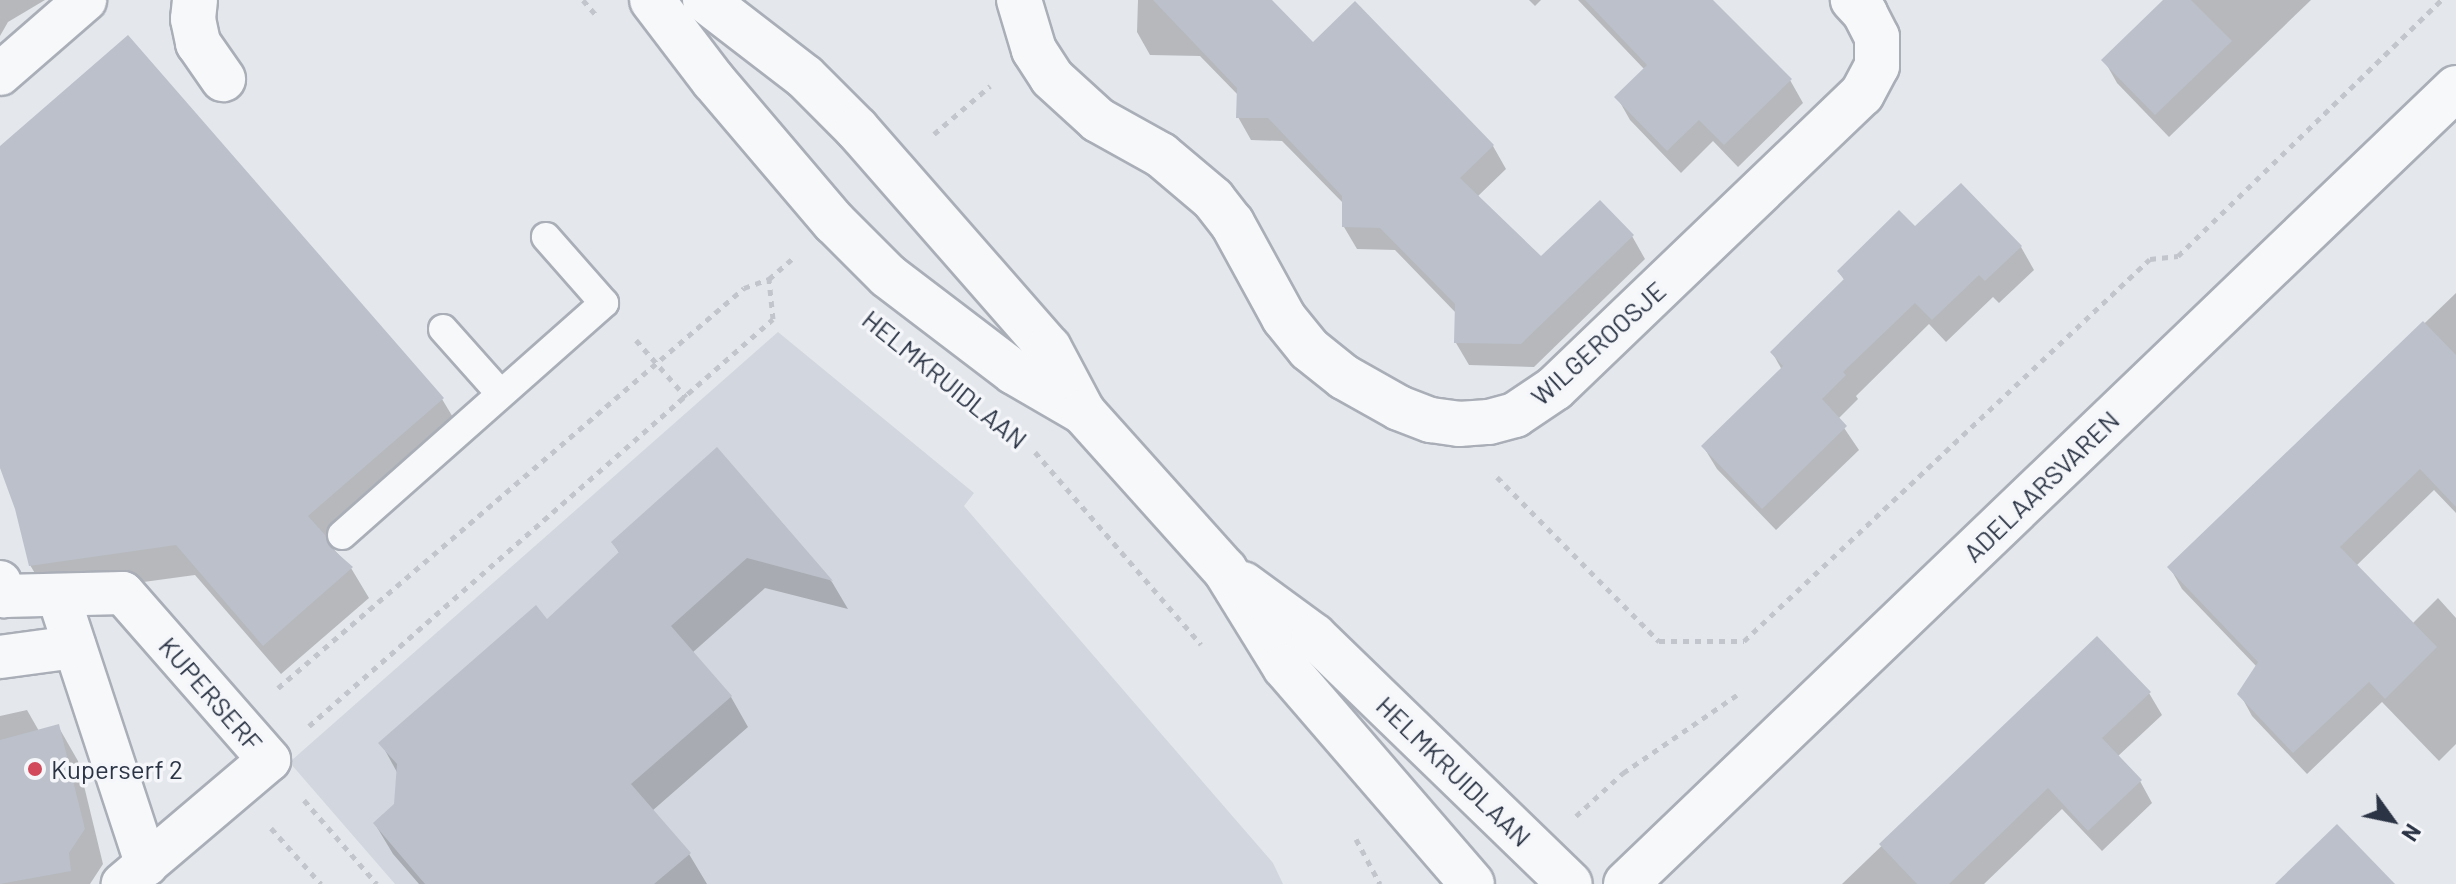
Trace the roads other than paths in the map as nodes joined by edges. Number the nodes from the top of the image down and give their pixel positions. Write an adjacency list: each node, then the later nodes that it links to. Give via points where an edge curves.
1 (85, 0): 7 (street)
2 (194, 0): 8 (street, via 198,43)
3 (652, 0): 13 (street, HELMKRUIDLAAN, via 834,222 888,276 1014,372)
4 (705, 0): 13 (street, HELMKRUIDLAAN, via 805,77 857,129 1049,348)
5 (1019, 0): 6 (street, WILGEROOSJE, via 1034,50 1052,78 1098,120 1161,155 1213,199 1232,223 1284,318 1309,349 1344,377 1399,408 1459,424 1515,415 1555,388 1862,94 1877,66 1877,37)
6 (1853, 0)
7 (0, 74)
8 (223, 79)
9 (2456, 88): 23 (street, ADELAARSVAREN)
10 (546, 237): 12 (lane, via 604,303)
11 (443, 329): 12 (lane)
12 (500, 393): 14 (lane)
13 (1083, 412): 15 (street, HELMKRUIDLAAN)
14 (342, 535)
15 (1225, 570): 21 (street, HELMKRUIDLAAN, via 1285,667); 22 (street, HELMKRUIDLAAN, via 1314,636)
16 (1, 593): 17 (street, KUPERSERF)
17 (58, 595): 18 (street, KUPERSERF); 20 (street, KUPERSERF, via 123,593 269,760)
18 (74, 647): 19 (street); 20 (street, KUPERSERF)
19 (0, 657)
20 (135, 874)
21 (1472, 884)
22 (1570, 884)
23 (1626, 884)

